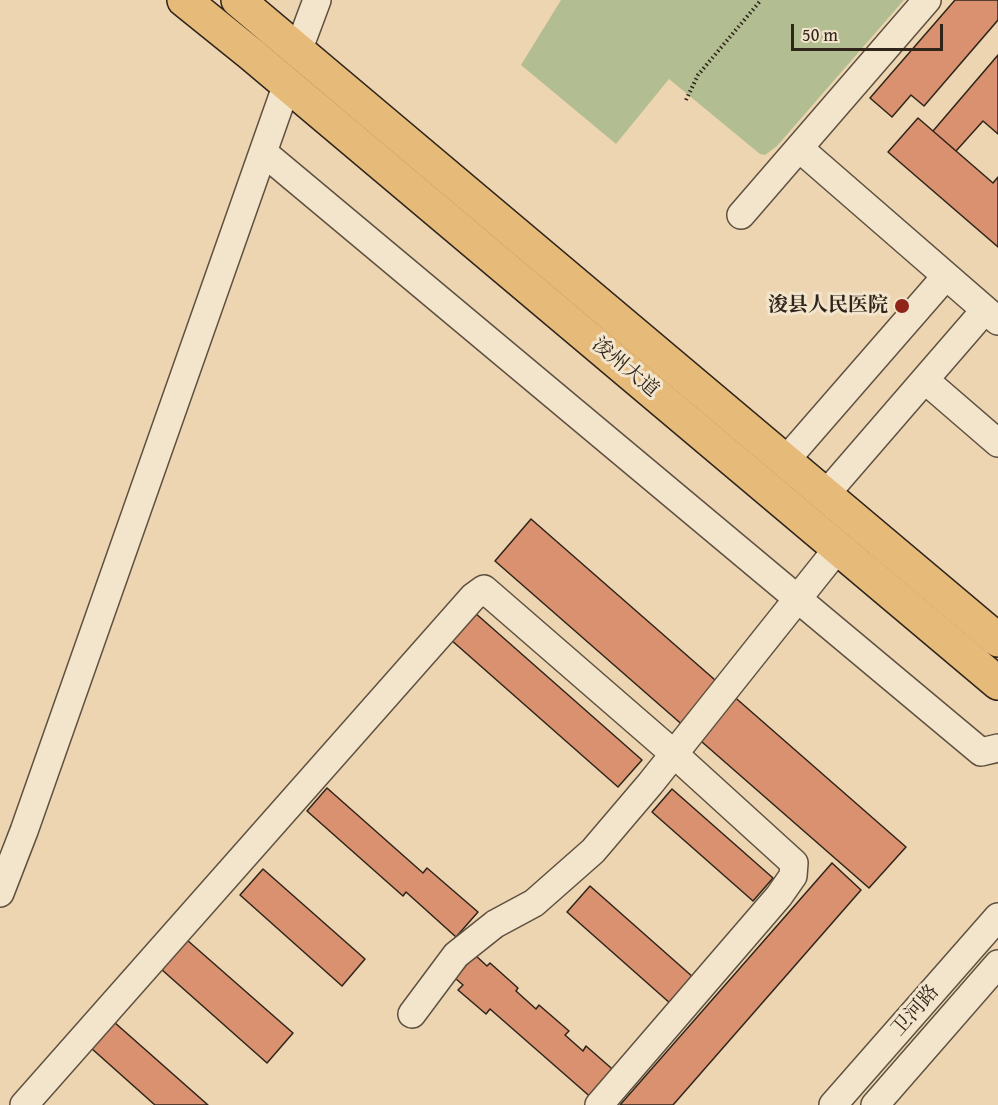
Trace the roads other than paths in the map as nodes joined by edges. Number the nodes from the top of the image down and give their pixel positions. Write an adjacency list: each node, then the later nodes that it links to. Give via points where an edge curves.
1 (184, 0): 6 (main road, 浚州大道)
2 (237, 0): 5 (main road, 浚州大道)
3 (317, 0): 5 (street)
4 (927, 0): 7 (street)
5 (298, 51): 14 (main road, 浚州大道)
6 (287, 84): 8 (street); 16 (main road, 浚州大道)
7 (798, 148): 9 (street); 10 (street)
8 (263, 152): 17 (street); 22 (street)
9 (741, 215)
10 (945, 276): 11 (street); 14 (street)
11 (992, 316): 12 (street)
12 (925, 380): 13 (street); 15 (street)
13 (998, 443)
14 (785, 461): 15 (main road, 浚州大道)
15 (825, 495): 18 (main road, 浚州大道)
16 (838, 548): 17 (street); 19 (main road, 浚州大道)
17 (797, 599): 20 (street, via 981,752); 21 (street)
18 (998, 640)
19 (998, 683)
20 (998, 748)
21 (673, 753): 25 (street, via 592,851 534,903 495,924 456,955); 26 (street, via 484,589 472,597); 27 (street, via 794,863 793,876)
22 (0, 893)
23 (998, 917): 28 (street, 卫河路)
24 (998, 964): 29 (street, 卫河路)
25 (412, 1014)
26 (24, 1105)
27 (599, 1105)
28 (833, 1105)
29 (875, 1105)

